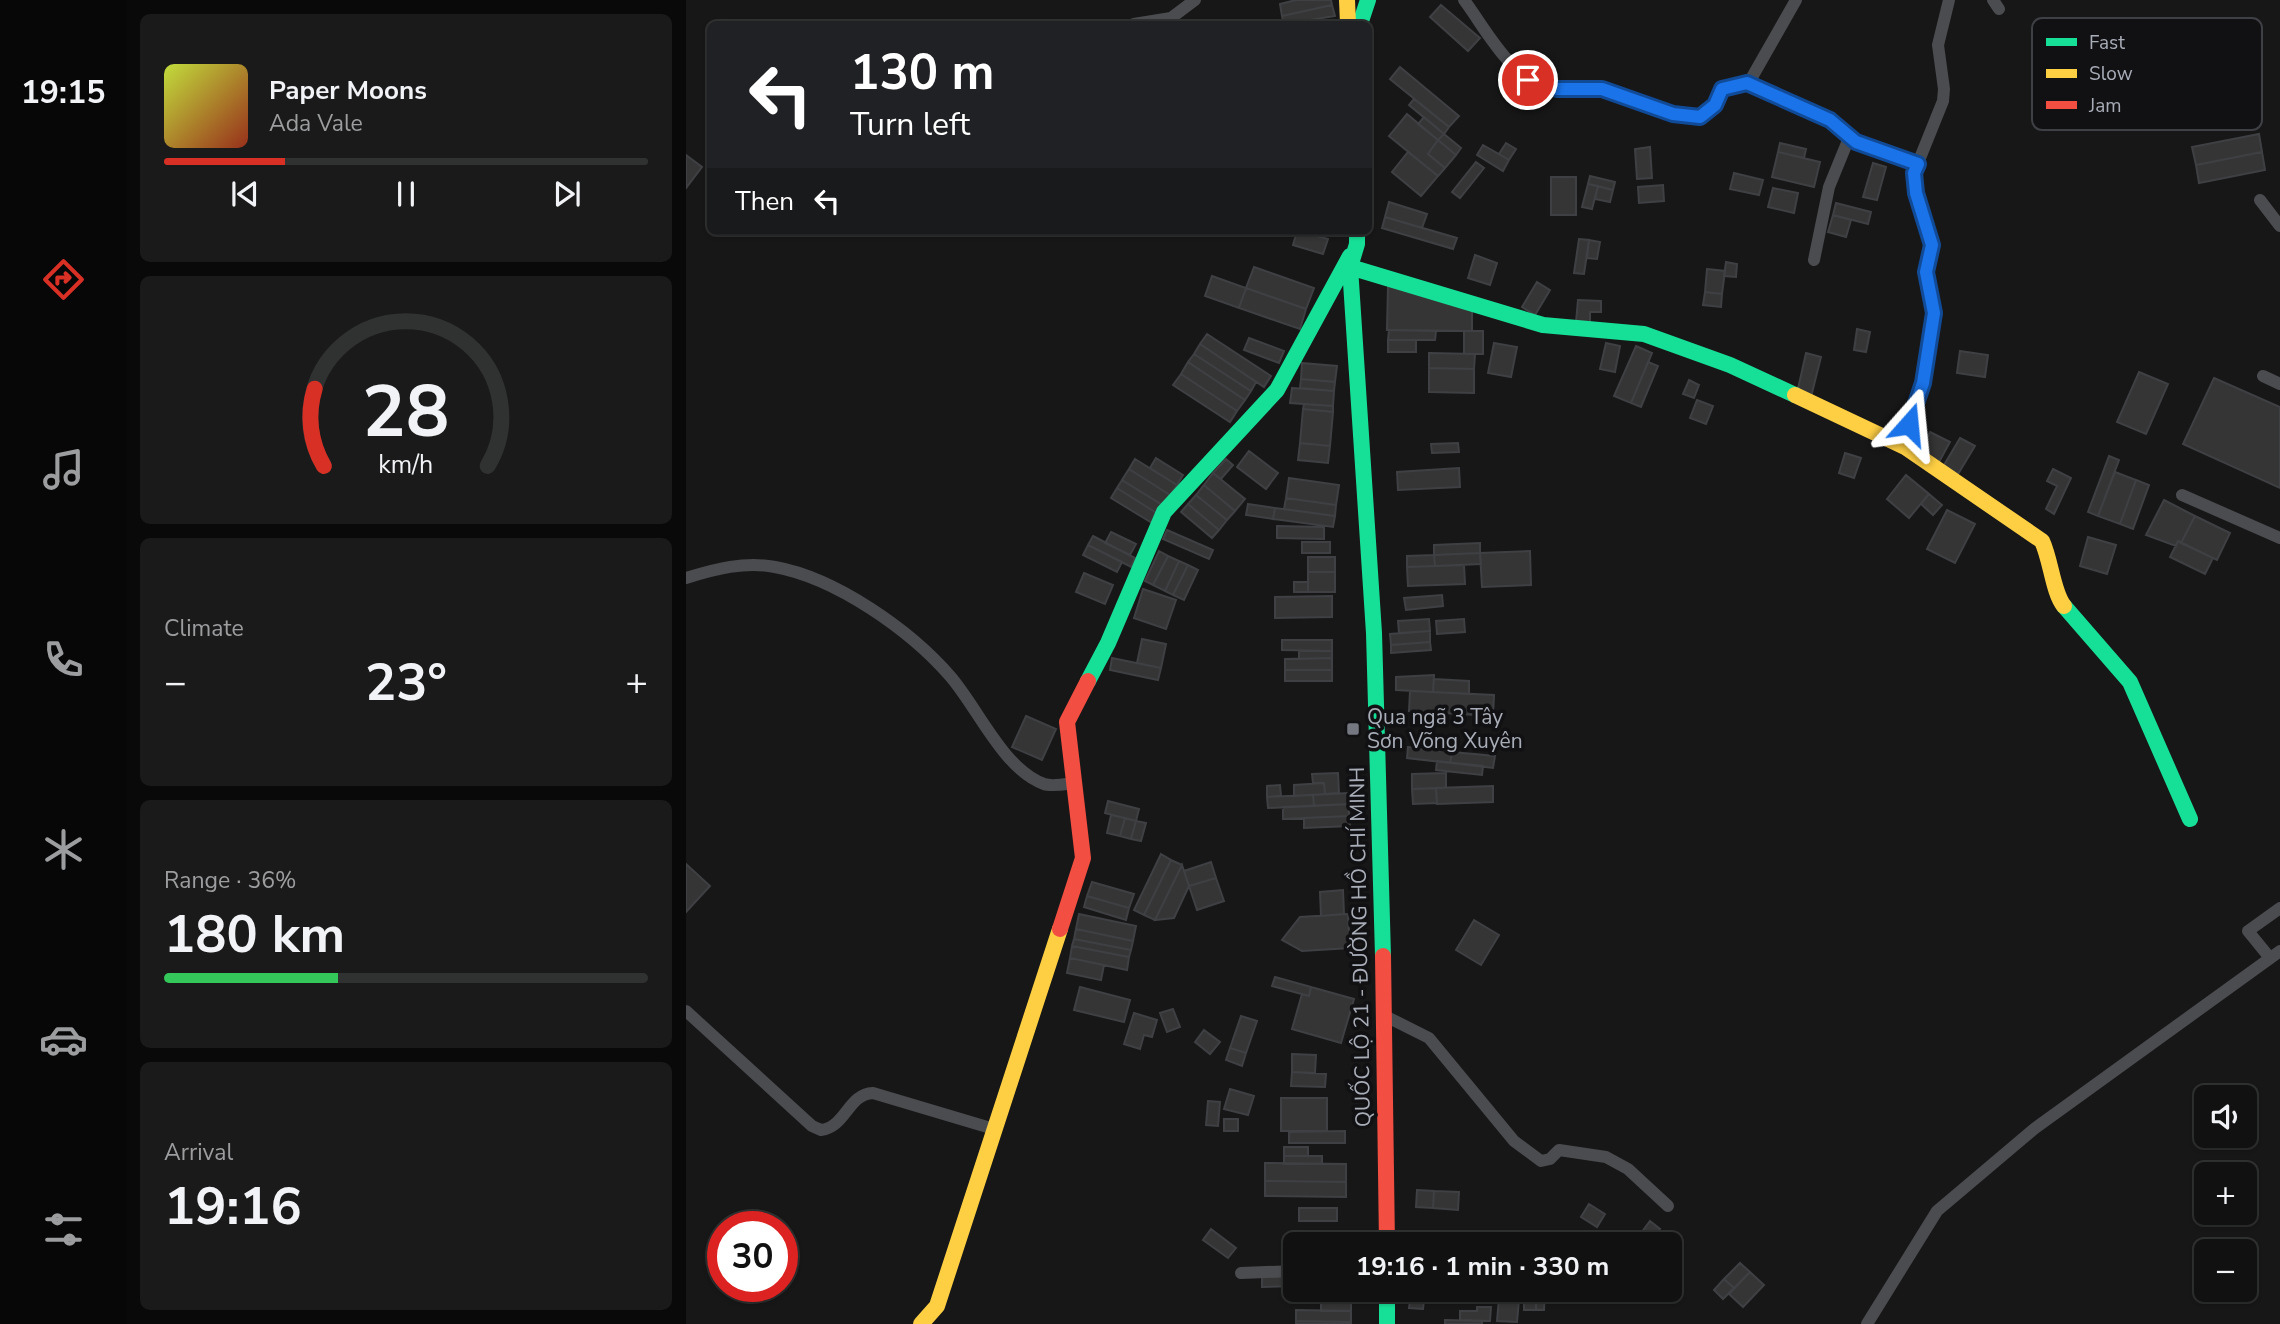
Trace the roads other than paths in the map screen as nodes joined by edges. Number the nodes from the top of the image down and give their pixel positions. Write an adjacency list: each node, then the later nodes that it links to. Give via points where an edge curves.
1 (1195, 0): 7 (street, via 1171,18)
2 (1347, 0): 8 (main road)
3 (1368, 0): 9 (main road)
4 (1464, 0): 10 (street, via 1508,61 1528,80 1543,86 1602,89 1673,114 1700,117 1715,105 1722,89)
5 (1796, 0): 10 (street)
6 (1949, 0): 12 (street, via 1938,45 1943,101)
7 (1152, 21)
8 (1348, 21)
9 (1361, 21)
10 (1747, 83): 11 (street, via 1830,120)
11 (1849, 138): 12 (street); 16 (street, via 1829,187)
12 (1918, 164): 20 (street, via 1916,193 1932,245 1926,272 1934,313 1923,383)
13 (2260, 200): 14 (street)
14 (2280, 226)
15 (1357, 237): 17 (main road, QUỐC LỘ 21 - ĐƯỜNG HỒ CHÍ MINH); 24 (main road, via 1277,390 1164,512 1108,643 1067,722)
16 (1814, 260)
17 (1350, 267): 20 (main road, via 1544,325 1644,334 1730,365); 29 (main road, QUỐC LỘ 21 - ĐƯỜNG HỒ CHÍ MINH, via 1366,441)
18 (2263, 376): 19 (street)
19 (2280, 384)
20 (1905, 447): 25 (main road, via 2042,541 2048,549 2058,599 2130,682)
21 (2182, 495): 22 (street)
22 (2280, 538)
23 (686, 578): 24 (street, via 745,565 775,567 814,578 871,610 930,656 951,677 1012,762 1028,776 1046,785)
24 (1075, 783): 30 (main road, via 1083,858)
25 (2190, 819)
26 (2280, 908): 27 (street, via 2248,931)
27 (2275, 955): 38 (street, via 2034,1129 1937,1211)
28 (686, 1011): 30 (street, via 821,1130 838,1124 858,1098 873,1093)
29 (1385, 1016): 31 (street, via 1429,1038 1514,1141 1541,1161 1559,1150 1606,1157 1628,1169); 32 (main road, QUỐC LỘ 21 - ĐƯỜNG HỒ CHÍ MINH)
30 (995, 1129): 36 (main road, via 937,1307)
31 (1668, 1206)
32 (1387, 1232)
33 (1283, 1271): 34 (street)
34 (1241, 1273)
35 (1387, 1302): 37 (main road)
36 (921, 1324)
37 (1387, 1324)
38 (1867, 1324)

